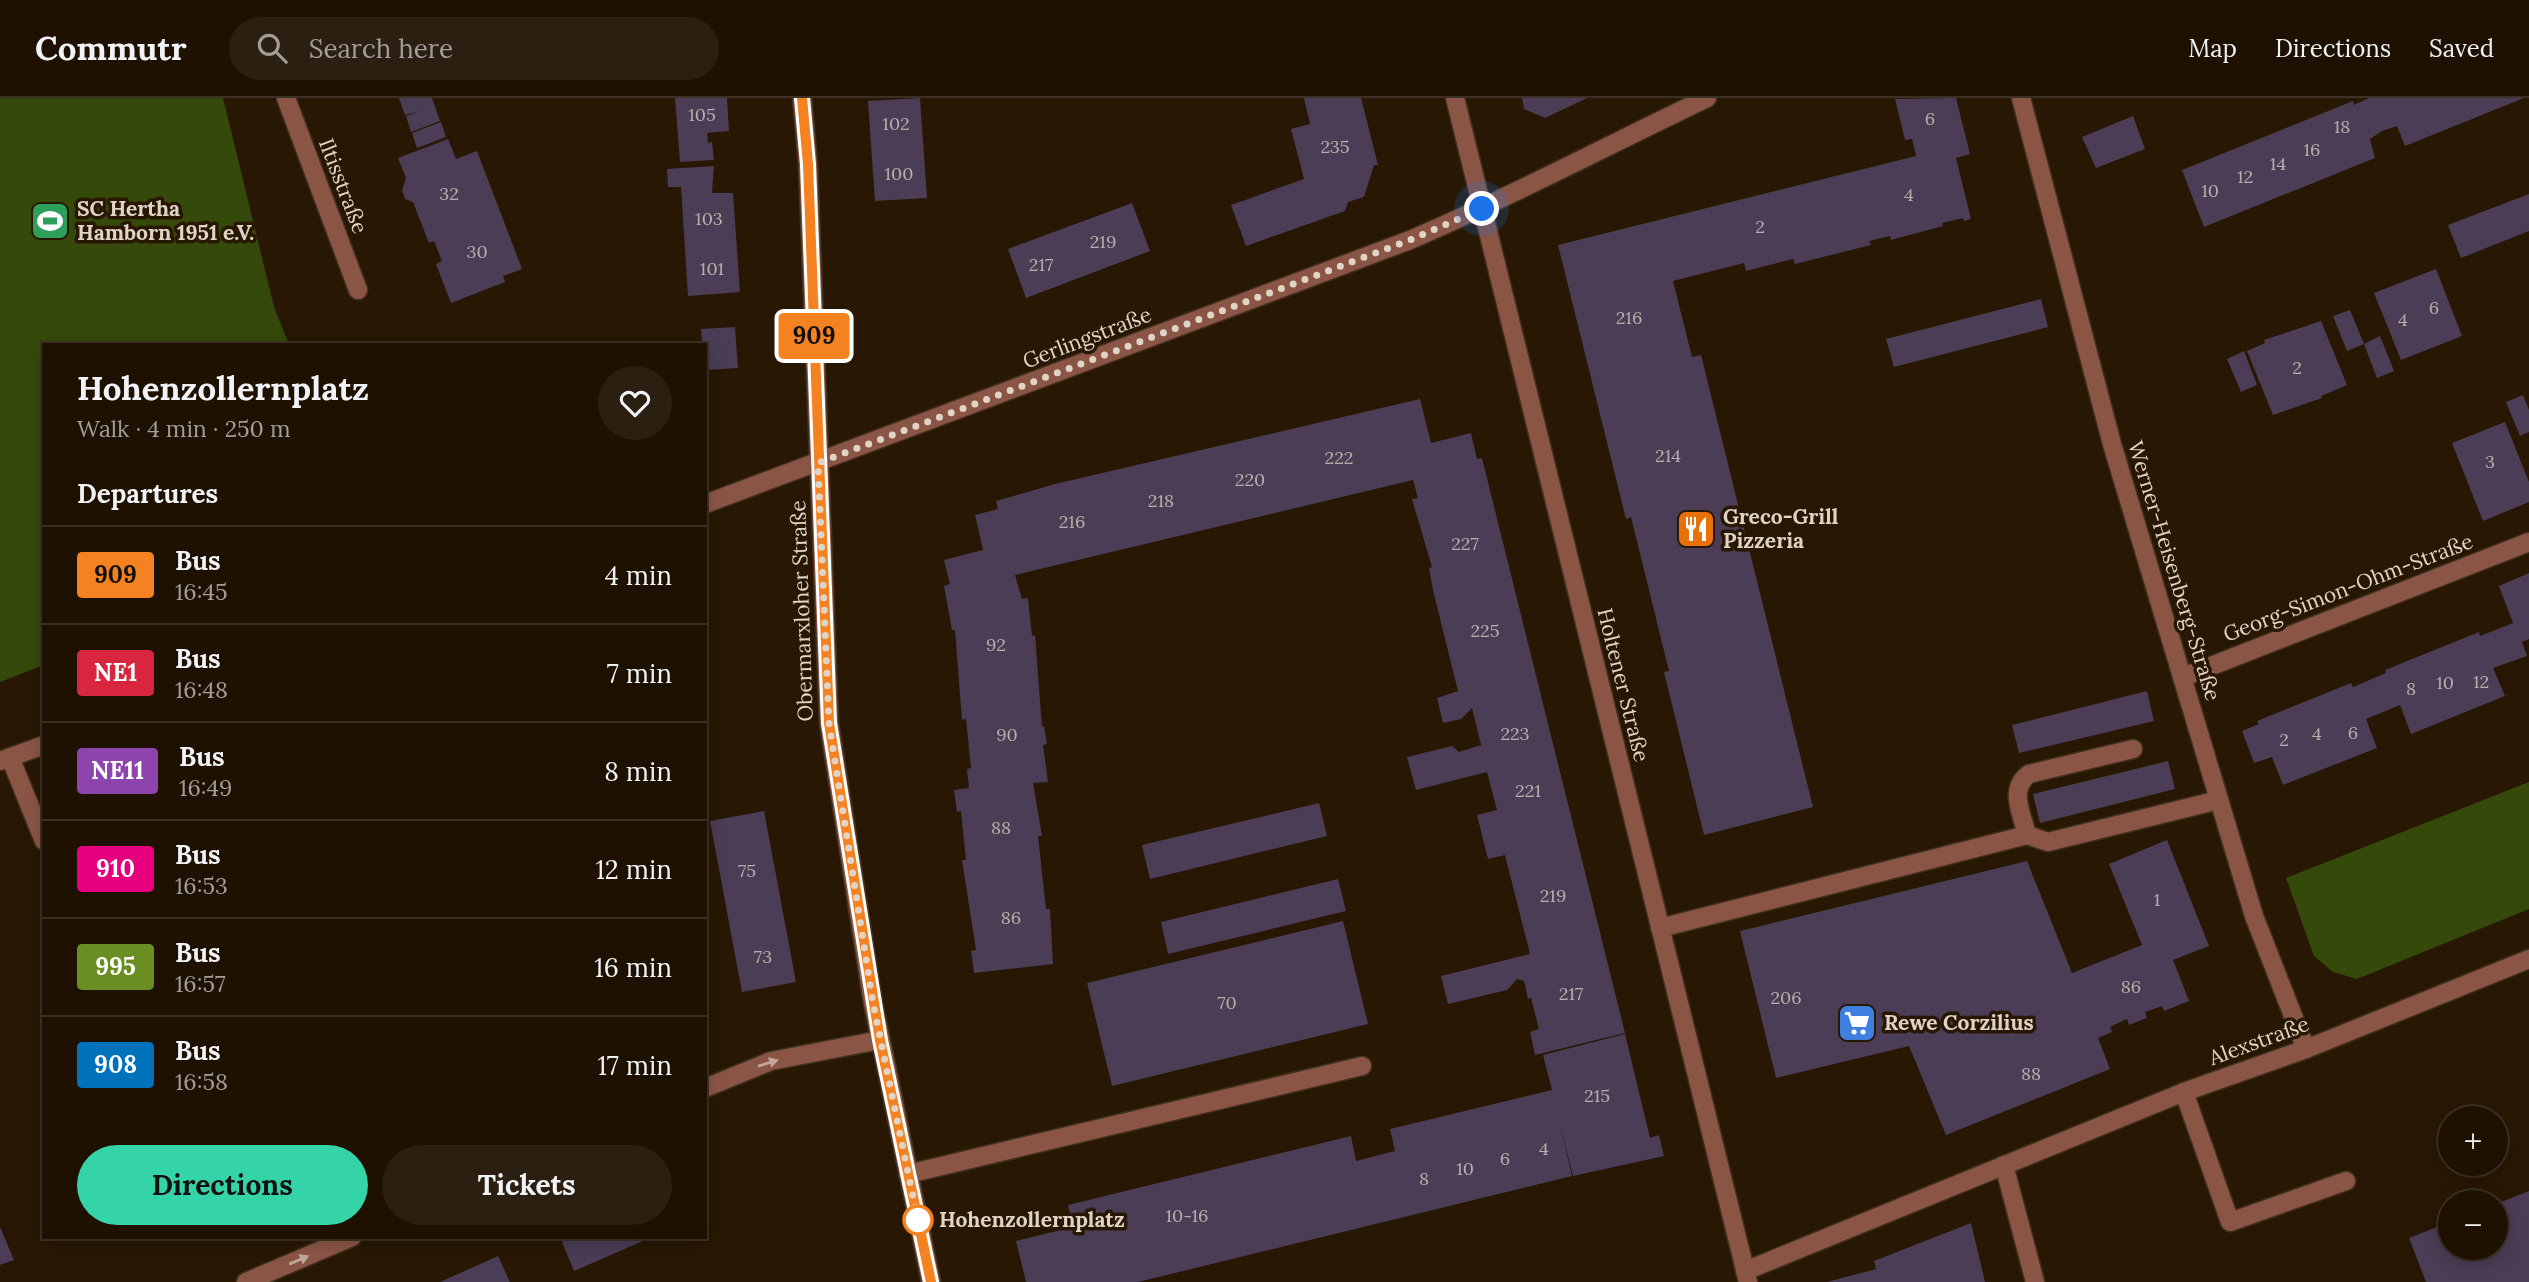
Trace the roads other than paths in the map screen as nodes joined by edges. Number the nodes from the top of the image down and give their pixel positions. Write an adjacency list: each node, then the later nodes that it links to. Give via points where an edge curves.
1 (286, 98): 7 (street, Iltisstraße)
2 (802, 98): 8 (street, Obermarxloher Straße)
3 (1455, 98): 6 (street, Holtener Straße)
4 (1707, 98): 6 (street, Gerlingstraße)
5 (2021, 98): 11 (street, Werner-Heisenberg-Straße, via 2112,444)
6 (1482, 209): 8 (street, Gerlingstraße); 18 (street, Holtener Straße)
7 (358, 290)
8 (818, 463): 9 (street, Gerlingstraße); 20 (street, Obermarxloher Straße, via 829,723)
9 (707, 503)
10 (2529, 542): 11 (street, Georg-Simon-Ohm-Straße)
11 (2183, 677): 15 (street, Werner-Heisenberg-Straße)
12 (42, 746): 14 (street)
13 (2133, 749): 16 (street, via 2022,779 2017,794)
14 (5, 759): 17 (street)
15 (2219, 800): 16 (street, via 2048,842); 21 (street, Werner-Heisenberg-Straße, via 2254,916)
16 (2027, 835): 18 (street)
17 (42, 837)
18 (1660, 928): 29 (street, Holtener Straße)
19 (2529, 959): 21 (street, Alexstraße)
20 (880, 1040): 23 (street, one-way to 20, via 771,1061); 26 (street, Obermarxloher Straße)
21 (2306, 1049): 24 (street, Alexstraße)
22 (1362, 1066): 26 (street)
23 (707, 1087)
24 (2184, 1092): 25 (street, Alexstraße); 27 (street, via 2230,1222)
25 (2004, 1165): 29 (street, Alexstraße); 32 (street)
26 (908, 1174): 31 (street, Obermarxloher Straße)
27 (2346, 1181)
28 (347, 1239): 30 (street, one-way to 28)
29 (1747, 1276)
30 (246, 1282)
31 (931, 1282)
32 (2035, 1282)

